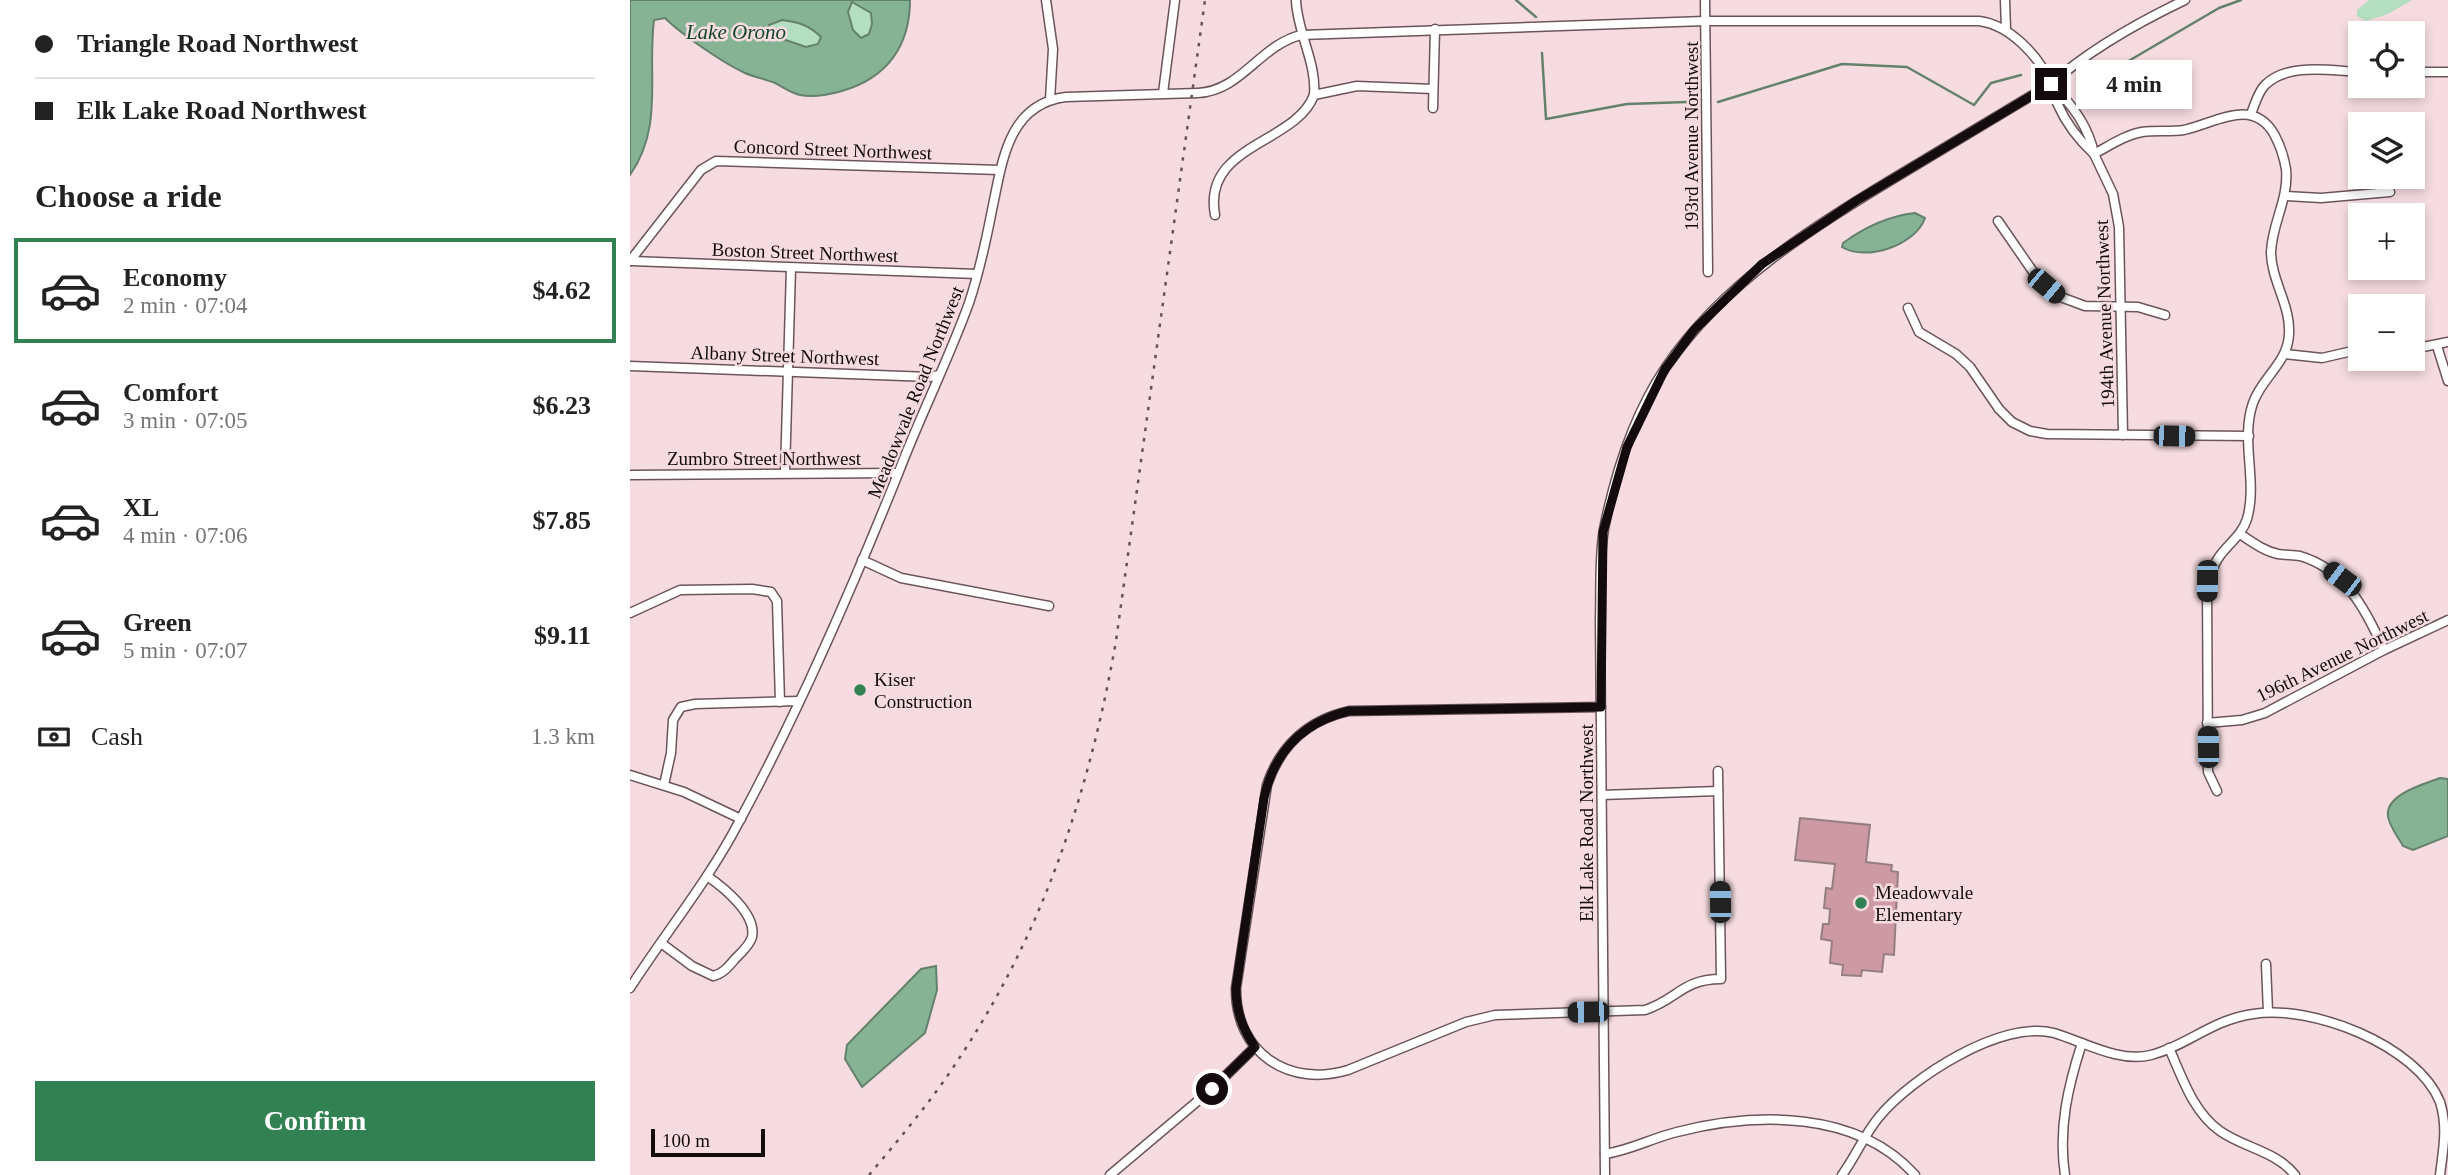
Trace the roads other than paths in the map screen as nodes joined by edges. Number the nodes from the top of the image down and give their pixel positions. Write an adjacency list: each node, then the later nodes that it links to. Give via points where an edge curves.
1 (1046, 0): 18 (street, via 1053,49)
2 (1175, 0): 16 (street)
3 (1296, 0): 10 (street)
4 (1705, 0): 7 (street, 193rd Avenue Northwest)
5 (2006, 0): 9 (street)
6 (2185, 0): 14 (street, Elk Lake Road Northwest, via 2137,25)
7 (1705, 21): 8 (street, Meadowvale Road Northwest); 9 (street, Meadowvale Road Northwest, via 1979,21); 29 (street, 193rd Avenue Northwest)
8 (1435, 29): 10 (street, Meadowvale Road Northwest); 15 (street)
9 (2006, 30): 14 (street, Meadowvale Road Northwest, via 2027,49)
10 (1301, 35): 16 (street, Meadowvale Road Northwest, via 1273,47 1218,90); 17 (street)
11 (2348, 72): 20 (street, via 2282,74 2264,86)
12 (2425, 72): 13 (street)
13 (2448, 72)
14 (2051, 84): 21 (street, 194th Avenue Northwest, via 2058,106 2082,144); 56 (street, Elk Lake Road Northwest, via 1856,201 1762,264 1694,330 1665,369 1627,447 1603,532)
15 (1433, 89): 17 (street, via 1357,86); 19 (street)
16 (1163, 93): 18 (street, Meadowvale Road Northwest)
17 (1314, 95): 25 (street, via 1303,113 1237,158 1223,173 1213,198)
18 (1050, 100): 22 (street, Meadowvale Road Northwest, via 1032,108 1013,132)
19 (1433, 108)
20 (2251, 114): 21 (street, via 2239,113 2181,130 2133,134); 24 (street, via 2271,129 2281,148)
21 (2094, 154): 31 (street, 194th Avenue Northwest, via 2117,211)
22 (999, 170): 27 (street, Concord Street Northwest, via 716,161 701,170); 30 (street, Meadowvale Road Northwest)
23 (2390, 192): 24 (street)
24 (2285, 196): 38 (street, via 2271,251 2289,322)
25 (1214, 215)
26 (1998, 221): 31 (street, via 2036,276 2058,296 2085,306)
27 (631, 261): 28 (street, Boston Street Northwest)
28 (792, 268): 30 (street, Boston Street Northwest); 40 (street)
29 (1707, 272)
30 (977, 274): 41 (street, Meadowvale Road Northwest)
31 (2121, 307): 33 (street); 43 (street, 194th Avenue Northwest)
32 (1908, 308): 43 (street, via 1919,332 1970,367 2012,422 2047,434)
33 (2165, 315)
34 (2448, 342): 35 (street)
35 (2437, 346): 36 (street); 42 (street)
36 (2425, 348)
37 (2348, 352): 38 (street, via 2322,358)
38 (2285, 354): 44 (street, via 2256,397)
39 (630, 366): 40 (street, Albany Street Northwest)
40 (788, 371): 41 (street, Albany Street Northwest); 45 (street)
41 (939, 375): 46 (street, Meadowvale Road Northwest)
42 (2448, 381)
43 (2123, 435): 44 (street)
44 (2249, 436): 48 (street, via 2247,518)
45 (785, 472): 46 (street, Zumbro Street Northwest); 47 (street, Zumbro Street Northwest)
46 (898, 473): 49 (street, Meadowvale Road Northwest)
47 (630, 475)
48 (2239, 534): 53 (street, via 2275,553 2322,565 2342,579); 57 (street, via 2218,558 2207,581)
49 (862, 560): 50 (street, via 901,578); 54 (street, Meadowvale Road Northwest)
50 (1049, 606)
51 (630, 613): 55 (street, via 670,593 690,589 766,590 777,601)
52 (2448, 620): 53 (street, 196th Avenue Northwest)
53 (2384, 650): 57 (street, 196th Avenue Northwest, via 2265,713)
54 (799, 701): 55 (street); 64 (street, Meadowvale Road Northwest)
55 (780, 702): 60 (street, via 681,707 673,720)
56 (1601, 707): 63 (street, Elk Lake Road Northwest); 72 (street, via 1349,711 1323,719 1292,741 1276,762 1267,785 1238,970 1238,1013)
57 (2207, 723): 62 (street, via 2208,772)
58 (1718, 771): 61 (street)
59 (630, 775): 60 (street)
60 (664, 785): 64 (street)
61 (1718, 791): 63 (street); 69 (street, via 1721,979 1690,984 1645,1010)
62 (2217, 791)
63 (1602, 795): 69 (street, Elk Lake Road Northwest)
64 (741, 819): 65 (street, Meadowvale Road Northwest)
65 (707, 876): 66 (street, Meadowvale Road Northwest); 66 (street, via 729,890 751,924 752,936 745,949 726,969 713,975)
66 (661, 943): 68 (street, Meadowvale Road Northwest)
67 (2266, 964): 70 (street)
68 (630, 988)
69 (1602, 1012): 72 (street, via 1516,1012 1480,1018 1326,1076 1291,1071); 75 (street, Elk Lake Road Northwest)
70 (2268, 1012): 73 (street, via 2228,1019); 82 (street, via 2300,1015 2351,1030 2389,1049 2422,1074 2440,1103 2445,1125)
71 (2082, 1043): 73 (street, via 2132,1057); 74 (street, via 2036,1030 1995,1040 1921,1077); 80 (street, via 2065,1111)
72 (1255, 1047): 76 (street)
73 (2169, 1048): 81 (street, via 2207,1120 2220,1132 2277,1159)
74 (1865, 1137): 75 (street, via 1812,1122 1717,1124); 78 (street); 79 (street)
75 (1605, 1154): 77 (street, Elk Lake Road Northwest)
76 (1110, 1175)
77 (1605, 1175)
78 (1842, 1175)
79 (1915, 1175)
80 (2065, 1175)
81 (2295, 1175)
82 (2440, 1175)

